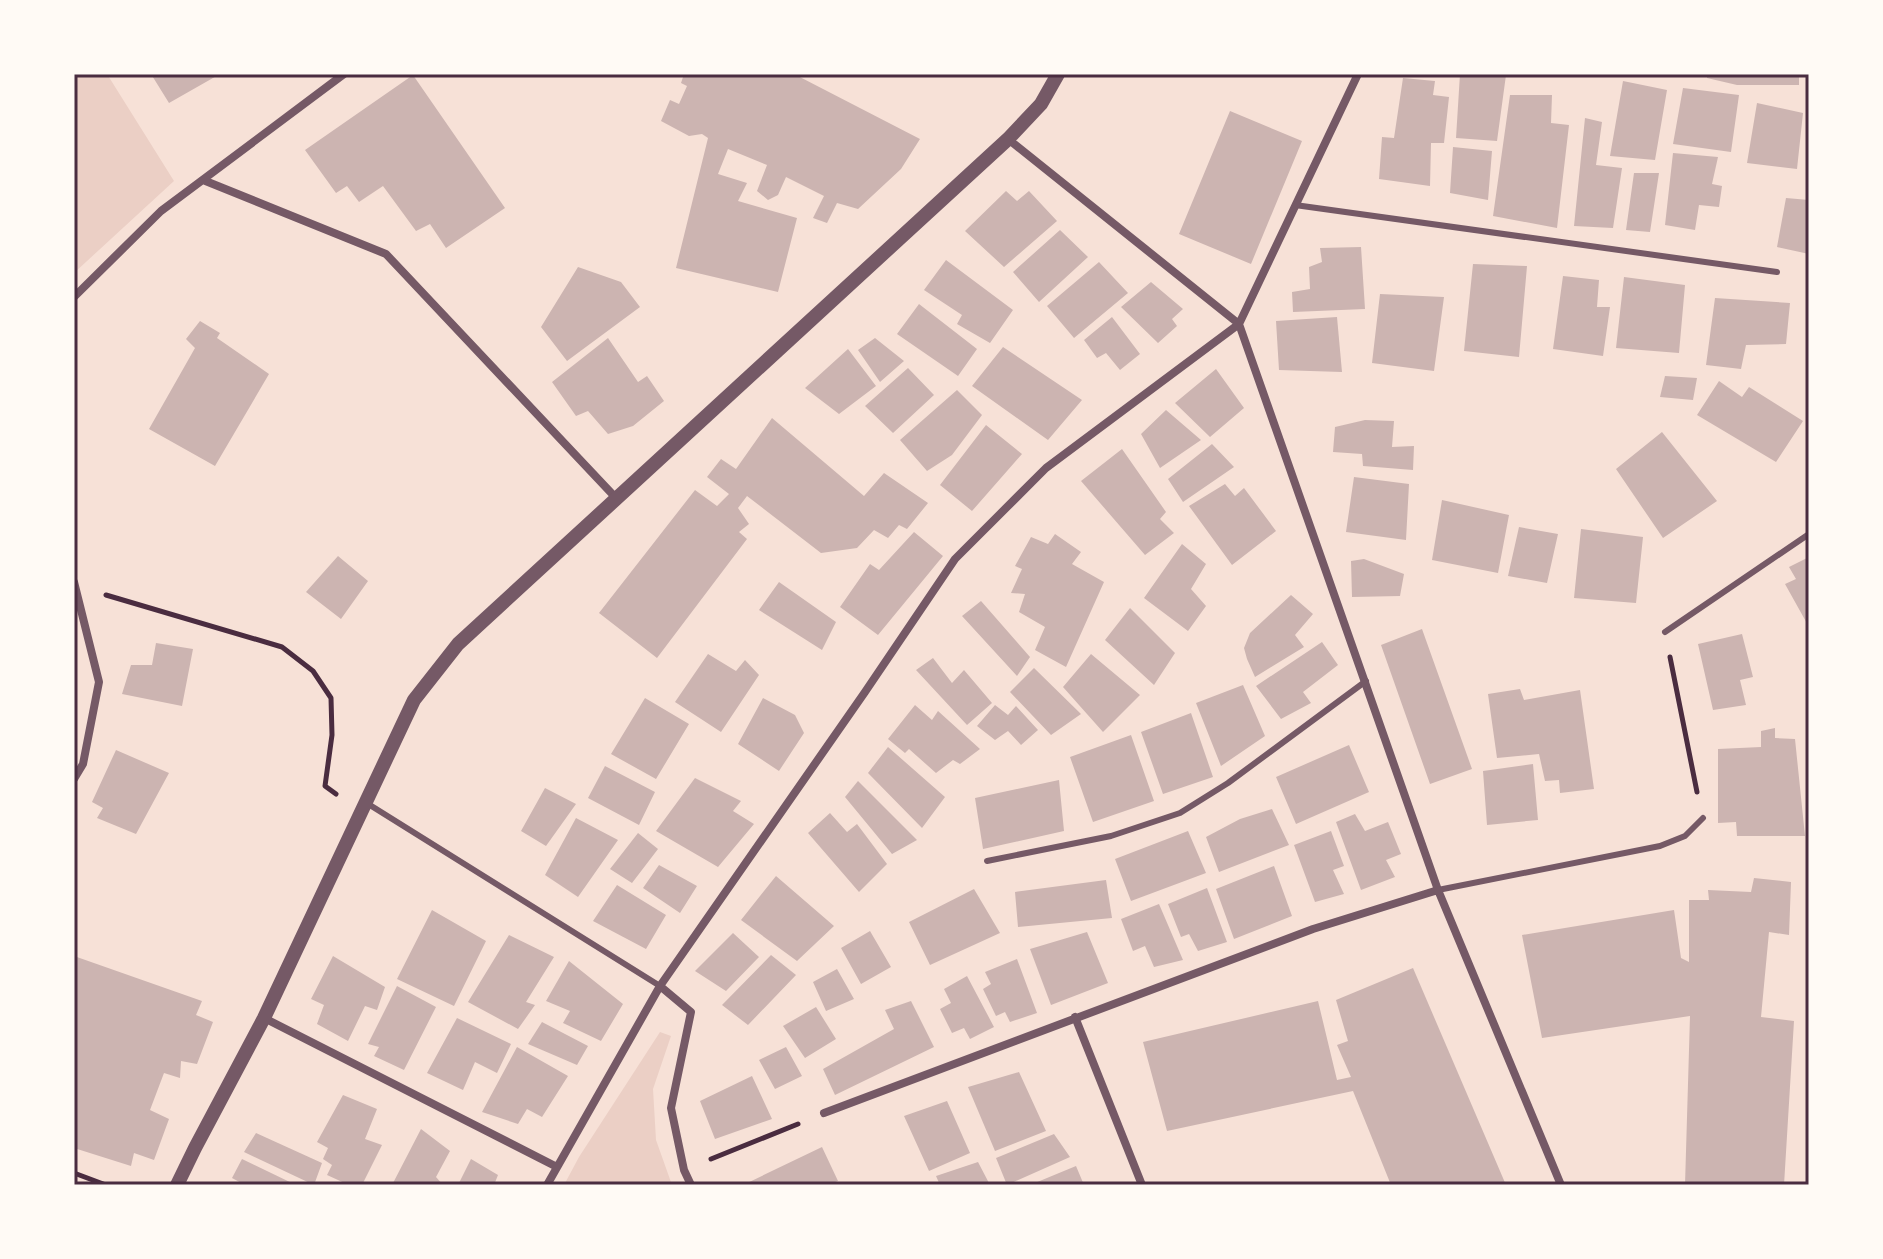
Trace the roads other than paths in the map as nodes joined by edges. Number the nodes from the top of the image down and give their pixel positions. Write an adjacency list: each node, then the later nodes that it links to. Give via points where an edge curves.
1 (344, 74): 5 (street)
2 (1058, 74): 4 (street, via 1041,104)
3 (1358, 74): 6 (street)
4 (1008, 139): 9 (street); 10 (street)
5 (203, 180): 8 (street, via 161,211); 10 (street, via 386,254)
6 (1295, 205): 7 (lane); 9 (street)
7 (1777, 272)
8 (74, 297)
9 (1239, 324): 14 (street); 20 (street, via 1046,468 955,559)
10 (616, 498): 16 (street, via 458,644 414,700)
11 (1809, 534): 13 (lane)
12 (74, 584): 15 (street, via 99,682 83,764)
13 (1665, 632)
14 (1366, 681): 18 (lane, via 1180,813 1111,836); 19 (street)
15 (74, 779)
16 (363, 807): 20 (lane); 22 (street)
17 (1703, 818): 19 (lane, via 1685,836 1660,846)
18 (987, 861)
19 (1438, 890): 21 (street, via 1313,929); 29 (street)
20 (660, 986): 24 (street); 27 (street, via 691,1012 671,1108)
21 (1075, 1017): 23 (street); 28 (street)
22 (264, 1018): 24 (street); 25 (street)
23 (824, 1113)
24 (557, 1167): 26 (street)
25 (177, 1185)
26 (547, 1185)
27 (691, 1185)
28 (1142, 1185)
29 (1561, 1185)

